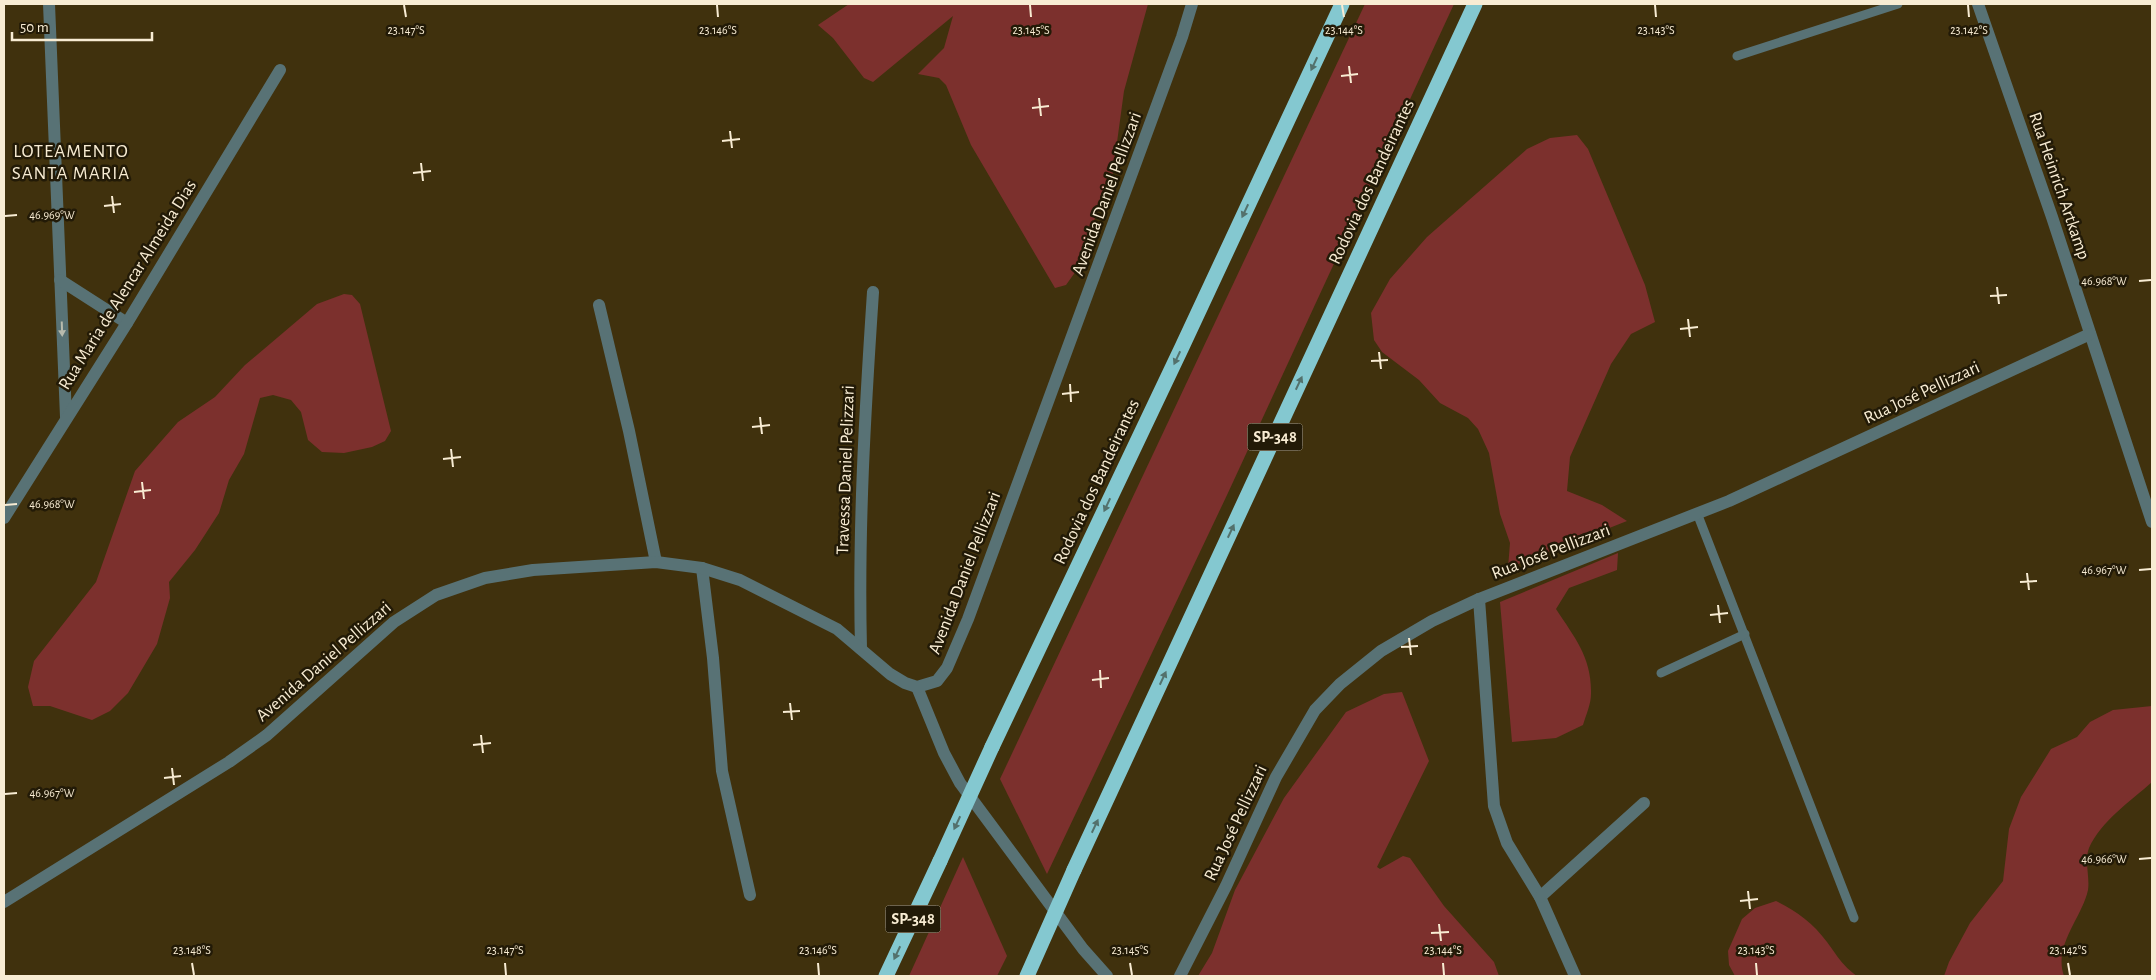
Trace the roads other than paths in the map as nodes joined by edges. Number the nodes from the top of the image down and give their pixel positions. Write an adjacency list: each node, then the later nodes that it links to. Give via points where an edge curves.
1 (49, 4): 9 (street)
2 (1192, 4): 24 (street, Avenida Daniel Pellizzari, via 968,619 947,668 937,681)
3 (1342, 4): 30 (highway, Rodovia dos Bandeirantes / SP-348, one-way to 30, bridge)
4 (1476, 4): 31 (highway, Rodovia dos Bandeirantes / SP-348, one-way to 4, bridge)
5 (1898, 4): 7 (lane)
6 (1978, 4): 13 (street, Rua Heinrich Artkamp)
7 (1737, 56)
8 (280, 70): 12 (street, Rua Maria de Alencar Almeida Dias)
9 (60, 280): 12 (street); 14 (street, one-way to 14)
10 (874, 292): 22 (street, Travessa Daniel Pelizzari, via 862,465)
11 (599, 305): 18 (street)
12 (127, 323): 14 (street, Rua Maria de Alencar Almeida Dias)
13 (2090, 334): 15 (street, Rua José Pellizzari, via 1816,462); 17 (street, Rua Heinrich Artkamp)
14 (66, 417): 16 (street, Rua Maria de Alencar Almeida Dias)
15 (1698, 513): 20 (street, Rua José Pellizzari); 21 (lane)
16 (4, 518)
17 (2152, 522)
18 (656, 562): 19 (street, Avenida Daniel Pellizzari); 28 (street, Avenida Daniel Pellizzari, via 533,570 484,578 436,595 394,622 266,735 229,762)
19 (702, 568): 22 (street, Avenida Daniel Pellizzari, via 740,580 802,611 837,629); 26 (street, via 722,771)
20 (1479, 599): 27 (street, via 1494,806 1507,842); 33 (street, Rua José Pellizzari, via 1432,620 1380,651 1314,710 1276,778)
21 (1745, 634): 23 (lane); 29 (lane)
22 (861, 649): 24 (street, Avenida Daniel Pellizzari, via 890,674)
23 (1661, 673)
24 (917, 687): 32 (street, via 960,783 1083,949)
25 (1644, 803): 27 (street)
26 (750, 895)
27 (1540, 897): 34 (street)
28 (4, 902)
29 (1854, 918)
30 (886, 976)
31 (1027, 976)
32 (1107, 976)
33 (1180, 976)
34 (1575, 976)

